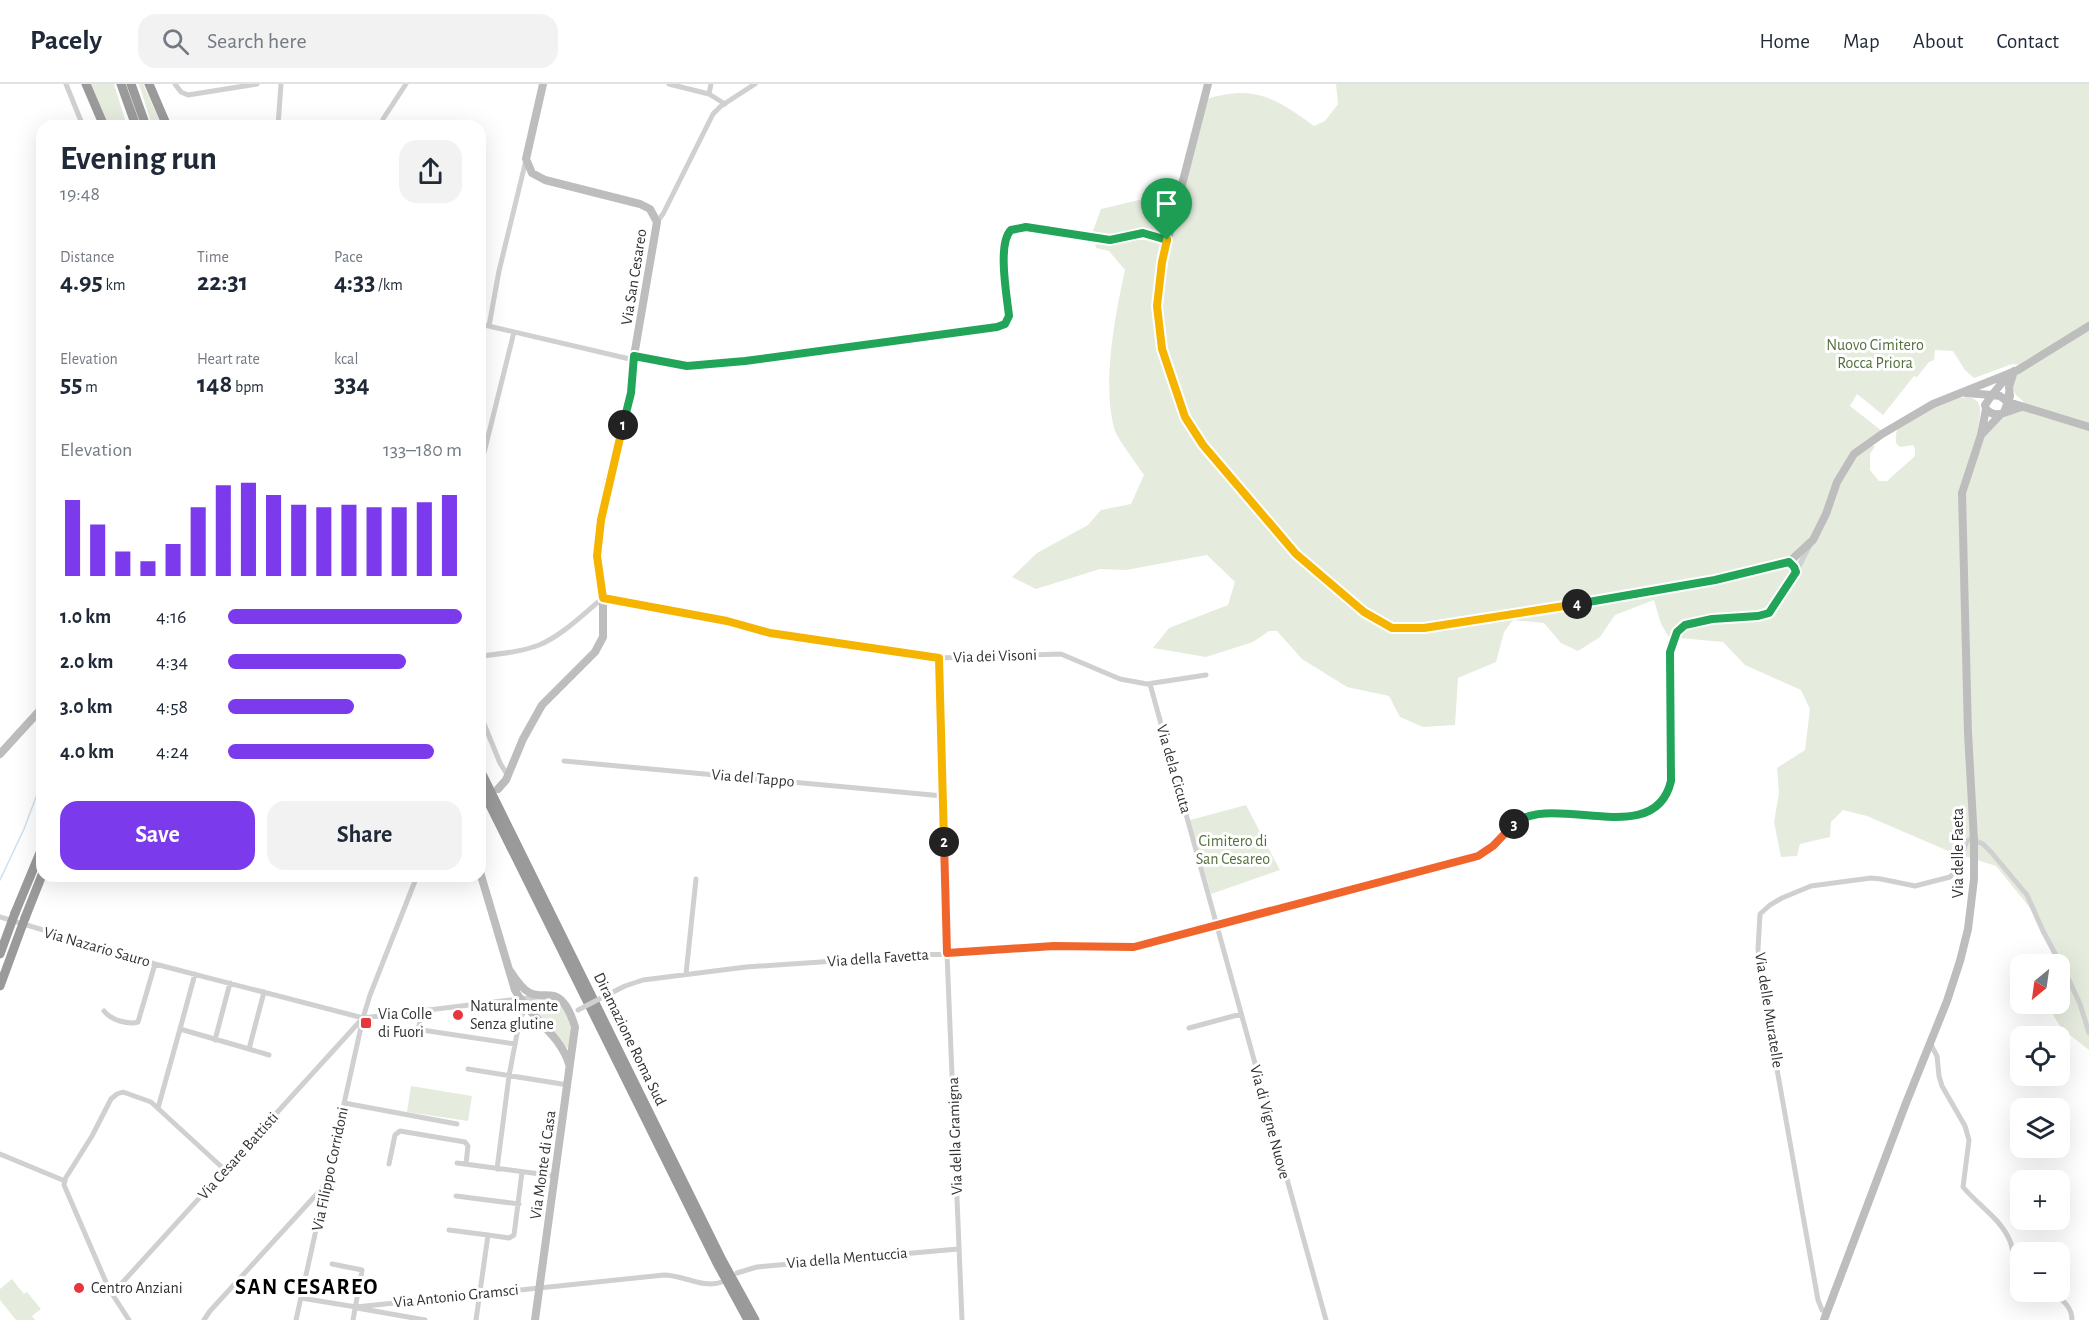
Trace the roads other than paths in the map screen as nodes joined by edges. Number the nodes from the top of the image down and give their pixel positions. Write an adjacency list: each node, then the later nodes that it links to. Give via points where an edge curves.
1 (66, 84): 17 (street)
2 (86, 84): 18 (highway)
3 (121, 84): 19 (highway)
4 (131, 84): 20 (highway)
5 (149, 84): 21 (highway)
6 (175, 84): 7 (street, via 187,95)
7 (257, 84)
8 (281, 84): 22 (street)
9 (406, 84): 23 (street)
10 (543, 84): 24 (street)
11 (669, 84): 15 (street)
12 (711, 84): 15 (street)
13 (755, 84): 16 (street)
14 (1208, 84): 26 (street)
15 (709, 94): 16 (street)
16 (725, 104): 25 (street, via 709,120)
17 (81, 120)
18 (101, 120)
19 (134, 120)
20 (144, 120)
21 (164, 120)
22 (279, 120)
23 (382, 120)
24 (526, 159): 25 (street, Via San Cesareo, via 540,178 640,204 650,209); 28 (street)
25 (657, 222): 31 (street, Via San Cesareo)
26 (1167, 240): 31 (street, via 1143,233 1110,240 1026,227 1011,230 1006,238 1004,261 1009,316 1005,324 997,327 687,366); 44 (street, via 1157,306 1162,349 1188,423 1296,554 1377,621 1392,628 1467,622 1715,580)
27 (486, 325): 28 (street)
28 (489, 326): 30 (street)
29 (2089, 326): 32 (street)
30 (514, 332): 31 (street); 42 (street)
31 (634, 358): 46 (street, Via San Cesareo, via 631,393 601,520 597,556)
32 (2014, 371): 33 (street); 34 (street); 35 (street)
33 (2009, 393): 36 (street); 38 (street)
34 (1992, 394): 35 (street); 36 (street); 37 (street)
35 (1957, 395): 37 (street, via 1975,396); 43 (street, via 1931,405 1854,454)
36 (2008, 402): 38 (street); 39 (street)
37 (1986, 407): 39 (street, via 1991,414); 41 (street, Via delle Faeta)
38 (2022, 407): 39 (street); 40 (street)
39 (2002, 414): 41 (street)
40 (2089, 427)
41 (1981, 435): 60 (street, Via delle Faeta, via 1962,493)
42 (486, 445)
43 (1812, 540): 44 (street); 45 (street)
44 (1789, 562): 45 (street)
45 (1796, 572): 67 (street, Via della Favetta, via 1769,613 1712,619 1685,625 1677,632 1670,652 1671,781 1666,797 1658,805 1616,818 1532,814 1516,822 1478,856)
46 (603, 598): 47 (street, via 540,644); 48 (street, Via dei Visoni, via 770,633); 55 (street, via 600,644 542,705)
47 (486, 655)
48 (939, 658): 50 (street, Via dei Visoni, via 1060,654 1120,679); 58 (street, Via della Gramigna)
49 (1206, 675): 50 (street, Via dei Visoni)
50 (1150, 684): 67 (street, Via dela Cicuta)
51 (36, 715): 53 (street)
52 (486, 729): 55 (street)
53 (0, 754)
54 (564, 761): 58 (street, Via del Tappo)
55 (508, 776): 57 (street)
56 (486, 782): 136 (highway, Diramazione Roma Sud)
57 (498, 789)
58 (943, 795): 68 (street, Via della Gramigna)
59 (486, 797): 135 (highway, Diramazione Roma Sud, via 707,1245)
60 (1974, 839): 87 (street, via 1991,852 2027,896 2080,1004); 90 (street, Via delle Faeta, via 1968,929); 127 (street, Via delle Muratelle, via 1966,841 1950,877 1915,886 1871,878 1811,886 1782,898 1760,914 1761,979 1818,1300)
61 (36, 862): 69 (highway, bridge)
62 (696, 879): 72 (street)
63 (39, 882): 75 (highway, bridge)
64 (415, 882): 84 (street)
65 (483, 882): 73 (street)
66 (0, 917): 70 (street, Via Nazario Sauro)
67 (1217, 924): 68 (street, Via della Favetta, via 1127,948 1069,946); 83 (street, Via di Vigne Nuove)
68 (947, 953): 72 (street, Via della Favetta); 117 (street, Via della Gramigna)
69 (0, 954)
70 (155, 964): 71 (street, Via Nazario Sauro); 80 (street, via 138,1022 111,1018)
71 (195, 974): 74 (street, Via Nazario Sauro); 86 (street)
72 (686, 974): 82 (street, Via della Favetta, bridge, via 640,981)
73 (515, 983): 77 (street); 78 (street); 79 (street)
74 (230, 984): 76 (street, Via Nazario Sauro); 88 (street)
75 (0, 986)
76 (264, 992): 84 (street, Via Nazario Sauro); 92 (street)
77 (536, 997): 79 (street); 82 (street, via 557,998)
78 (507, 1000): 79 (street); 81 (street)
79 (524, 1001): 89 (street); 91 (street)
80 (104, 1011)
81 (421, 1011): 84 (street); 91 (street, via 422,1030)
82 (574, 1012): 93 (street, Via Monte di Casa)
83 (1241, 1014): 85 (street); 138 (street, Via di Vigne Nuove)
84 (363, 1018): 99 (street, Via Filippo Corridoni); 107 (street, Via Cesare Battisti)
85 (1189, 1028)
86 (180, 1029): 88 (street); 100 (street)
87 (2089, 1033)
88 (214, 1040): 92 (street)
89 (558, 1043): 93 (street); 95 (street)
90 (1930, 1043): 116 (street, via 1937,1056 1942,1086 1969,1140 1963,1187 1998,1222); 127 (street, Via delle Faeta)
91 (515, 1044): 97 (street)
92 (249, 1049): 94 (street)
93 (572, 1052): 95 (street, Via Monte di Casa)
94 (269, 1055)
95 (570, 1068): 98 (street, Via Monte di Casa)
96 (468, 1070): 97 (street)
97 (509, 1076): 98 (street); 106 (street)
98 (568, 1085): 109 (street, Via Monte di Casa)
99 (344, 1103): 101 (street); 111 (street, Via Filippo Corridoni)
100 (158, 1108): 107 (street); 110 (street, via 124,1092 115,1095)
101 (457, 1124)
102 (0, 1154): 110 (street)
103 (457, 1163): 105 (street)
104 (389, 1164): 105 (street, via 395,1134 400,1131 465,1142)
105 (466, 1164): 106 (street)
106 (497, 1169): 108 (street)
107 (225, 1170): 123 (street, Via Cesare Battisti)
108 (522, 1172): 109 (street); 113 (street)
109 (555, 1176): 121 (street, Via Monte di Casa)
110 (65, 1181): 123 (street)
111 (326, 1185): 124 (street, Via Filippo Corridoni); 129 (street)
112 (456, 1196): 113 (street)
113 (519, 1204): 115 (street, via 513,1236)
114 (449, 1230): 115 (street)
115 (488, 1235): 122 (street)
116 (2010, 1242)
117 (958, 1249): 119 (street, Via della Mentuccia, via 757,1267); 137 (street, Via della Gramigna)
118 (332, 1264): 126 (street, via 362,1270)
119 (737, 1273)
120 (722, 1282): 121 (street, via 709,1284 664,1275)
121 (540, 1287): 122 (street, Via Antonio Gramsci); 134 (street, Via Monte di Casa)
122 (479, 1293): 126 (street, Via Antonio Gramsci); 133 (street)
123 (112, 1294): 128 (street)
124 (301, 1298): 126 (street, Via Antonio Gramsci); 130 (street, Via Filippo Corridoni)
125 (2064, 1302): 139 (street)
126 (356, 1307): 131 (street); 132 (street)
127 (1825, 1316)
128 (129, 1320)
129 (204, 1320)
130 (296, 1320)
131 (353, 1320)
132 (425, 1320)
133 (476, 1320)
134 (535, 1320)
135 (748, 1320)
136 (755, 1320)
137 (962, 1320)
138 (1326, 1320)
139 (2072, 1320)

